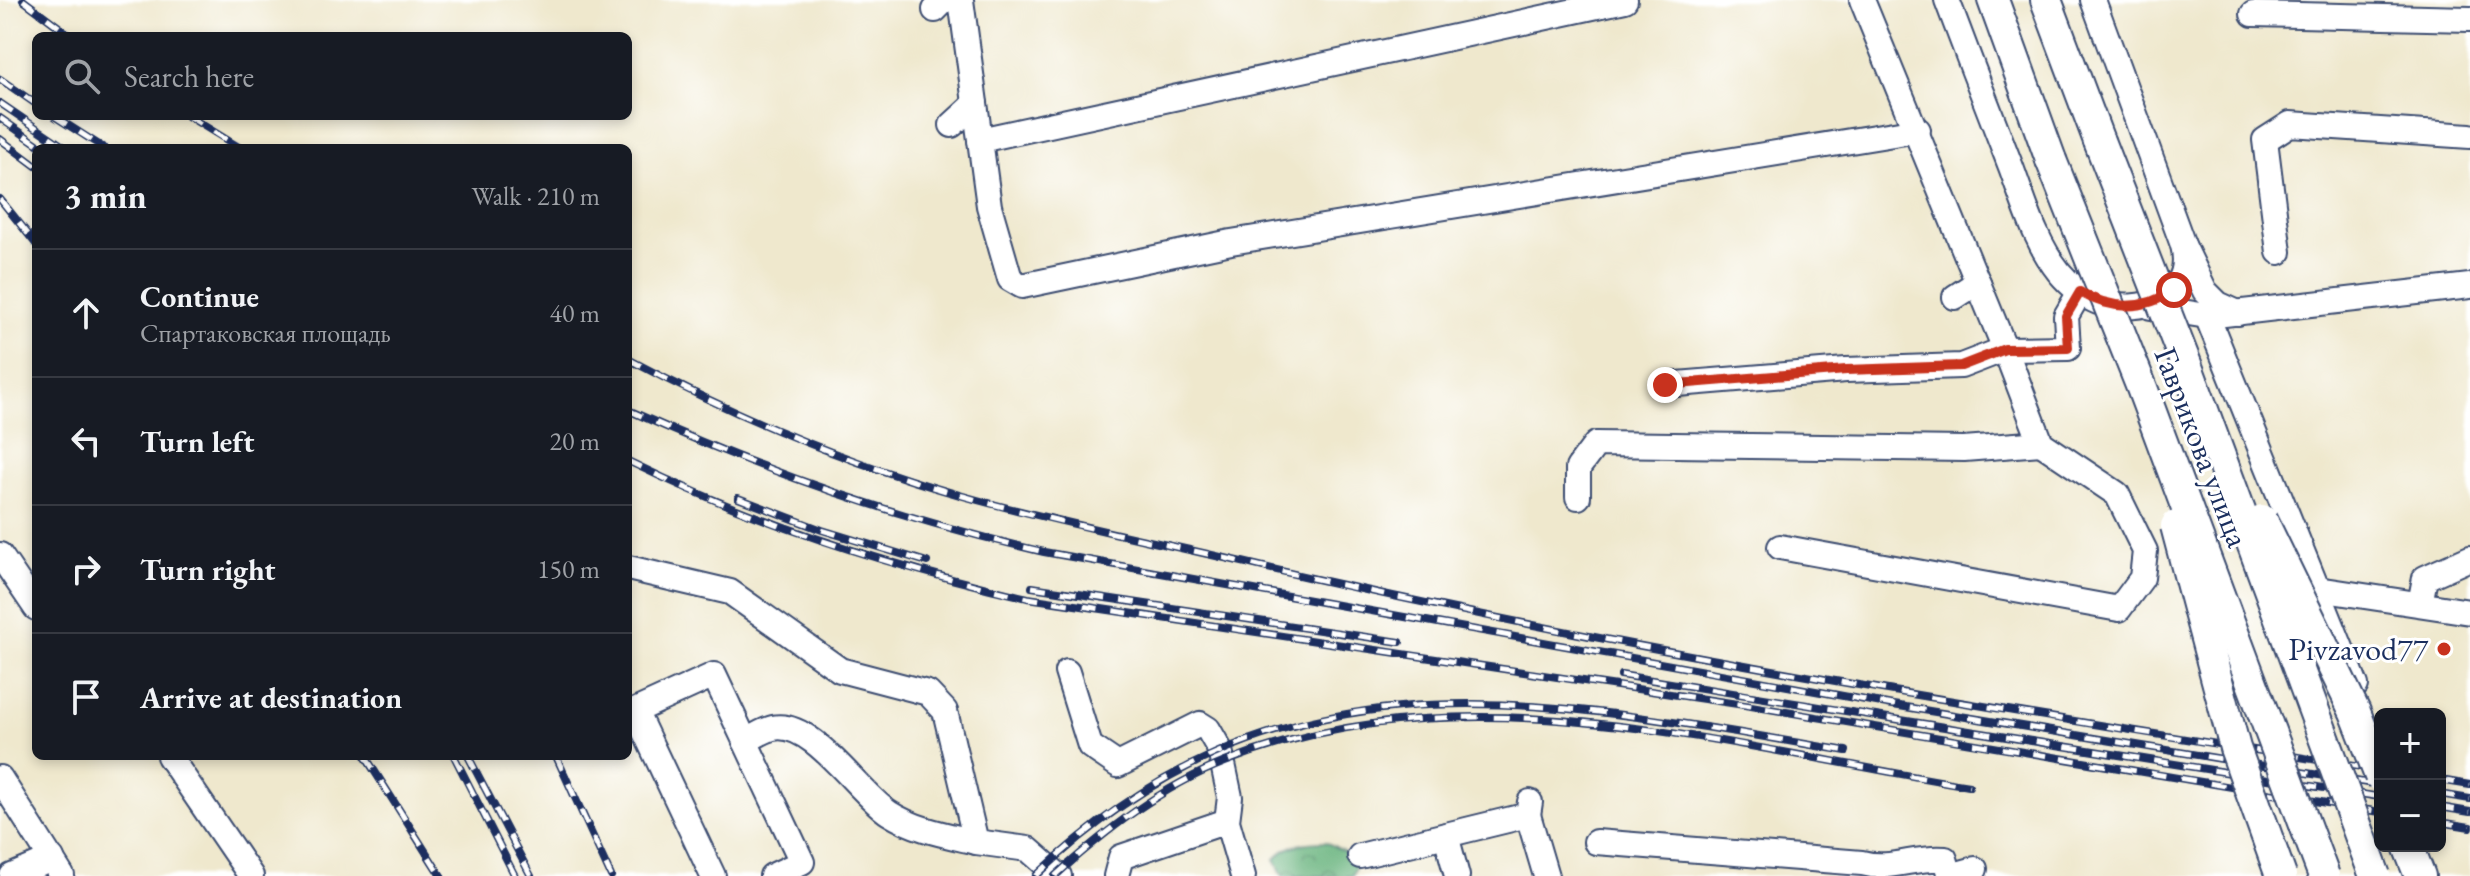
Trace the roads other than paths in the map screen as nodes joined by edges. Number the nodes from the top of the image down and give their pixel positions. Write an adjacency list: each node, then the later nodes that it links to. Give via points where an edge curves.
1 (961, 0): 10 (street)
2 (1625, 0): 14 (street)
3 (1862, 0): 12 (street)
4 (1947, 0): 19 (street, via 2040,243)
5 (1993, 0): 27 (main road, Гаврикова улица, bridge)
6 (2046, 0): 25 (main road, Гаврикова улица, bridge)
7 (2093, 0): 15 (street)
8 (2253, 14): 9 (street)
9 (2470, 19)
10 (975, 104): 11 (street); 14 (street)
11 (952, 125)
12 (1918, 130): 14 (street, via 1231,242 1022,286 1010,279 998,246); 17 (street)
13 (2470, 136): 16 (street, via 2290,124 2265,140)
14 (980, 140)
15 (2183, 245): 21 (street, via 2184,276 2174,290); 22 (street, via 2205,291)
16 (2279, 252)
17 (1978, 282): 20 (street); 24 (street)
18 (2470, 286): 22 (street)
19 (2080, 292): 21 (street, via 2112,305); 24 (street, via 2066,316 2068,348)
20 (1955, 297)
21 (2144, 305): 23 (street)
22 (2238, 313): 23 (street)
23 (2207, 316): 36 (street)
24 (2005, 349): 26 (street, via 1961,366); 28 (street)
25 (2186, 364): 44 (main road, bridge); 67 (main road, Гаврикова улица, bridge)
26 (1665, 385)
27 (2142, 388): 65 (main road, bridge, via 2231,734); 66 (main road, Гаврикова улица, bridge)
28 (2041, 443): 29 (street, via 1964,449 1596,444 1578,468); 30 (street, via 2117,494 2145,551 2142,578 2119,609)
29 (1578, 497)
30 (1780, 547)
31 (0, 555): 37 (street)
32 (2470, 558): 34 (street)
33 (632, 569): 48 (street, via 730,592 840,670 928,693 945,711)
34 (2425, 578): 35 (street); 38 (street)
35 (2454, 583)
36 (2318, 589): 38 (street); 41 (street)
37 (32, 602)
38 (2420, 604): 39 (street)
39 (2470, 612)
40 (1067, 672): 46 (street, via 1090,746 1118,765 1200,724 1208,729 1220,750 1230,797)
41 (2360, 693)
42 (745, 741): 48 (street, via 773,728 790,728 809,738 888,812 928,831); 58 (street, via 714,675 635,711); 59 (street, via 802,862)
43 (172, 760): 57 (street)
44 (2374, 761)
45 (0, 778): 53 (street)
46 (1227, 821): 61 (street, via 1121,857); 62 (street)
47 (1446, 835): 51 (street); 63 (street); 64 (street, via 1529,809)
48 (976, 842): 60 (street, via 1028,849)
49 (1596, 842): 55 (street, via 1862,863)
50 (2410, 852): 68 (main road)
51 (1360, 856)
52 (1948, 867): 54 (street); 55 (street, via 1925,857)
53 (57, 868): 56 (street)
54 (1975, 869)
55 (1881, 872)
56 (12, 876)
57 (251, 876)
58 (713, 876)
59 (772, 876)
60 (1059, 876)
61 (1116, 876)
62 (1243, 876)
63 (1457, 876)
64 (1546, 876)
65 (2281, 876)
66 (2324, 876)
67 (2375, 876)
68 (2420, 876)

